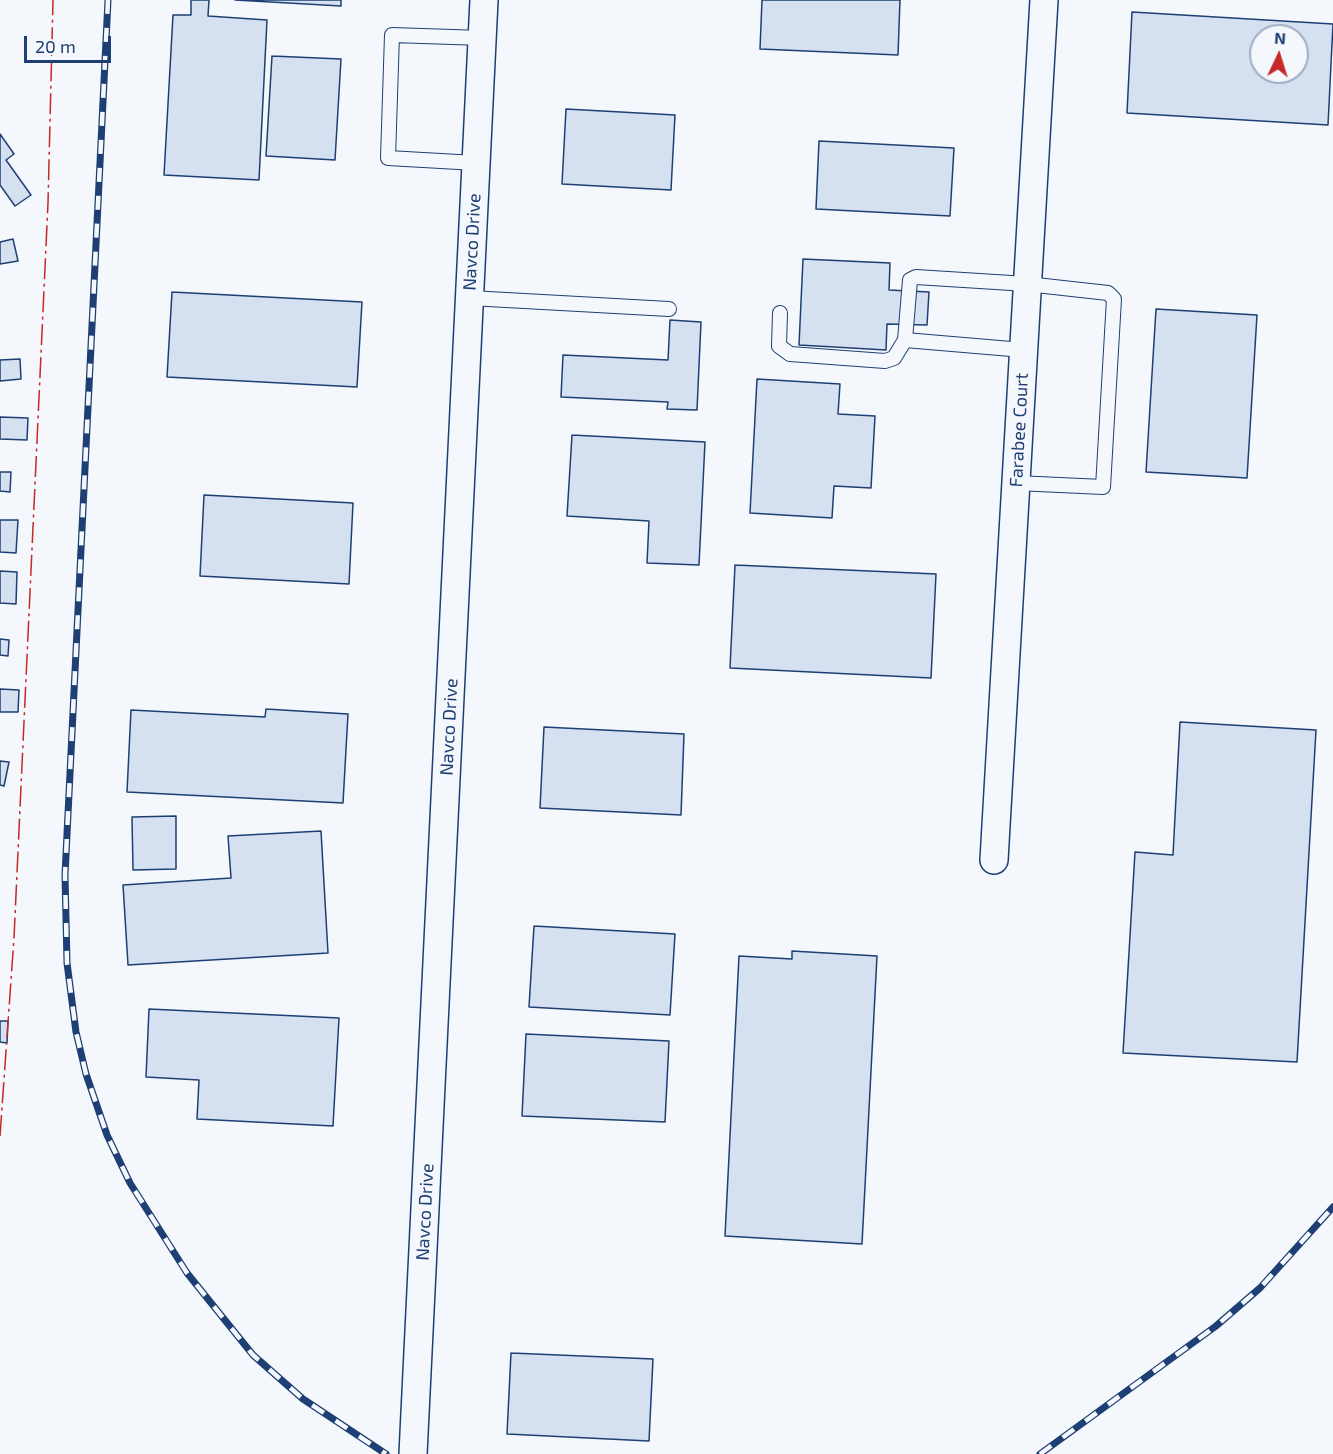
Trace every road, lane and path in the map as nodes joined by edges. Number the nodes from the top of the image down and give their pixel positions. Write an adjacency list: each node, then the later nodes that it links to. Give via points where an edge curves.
1 (484, 0): 3 (street, Navco Drive)
2 (1044, 0): 5 (street, Farabee Court)
3 (483, 38): 4 (street, Navco Drive); 4 (lane, via 392,35 388,158)
4 (476, 163): 6 (street, Navco Drive)
5 (1027, 284): 9 (lane, via 916,277 910,280 908,291); 10 (street, Farabee Court); 11 (lane, via 1108,293 1114,299 1103,487)
6 (470, 298): 7 (lane); 13 (street, Navco Drive)
7 (669, 309)
8 (780, 313): 9 (lane, via 779,346 790,354 885,361 894,358)
9 (905, 340): 10 (lane)
10 (1023, 350): 11 (street, Farabee Court)
11 (1016, 483): 12 (street, Farabee Court)
12 (994, 860)
13 (413, 1454)

